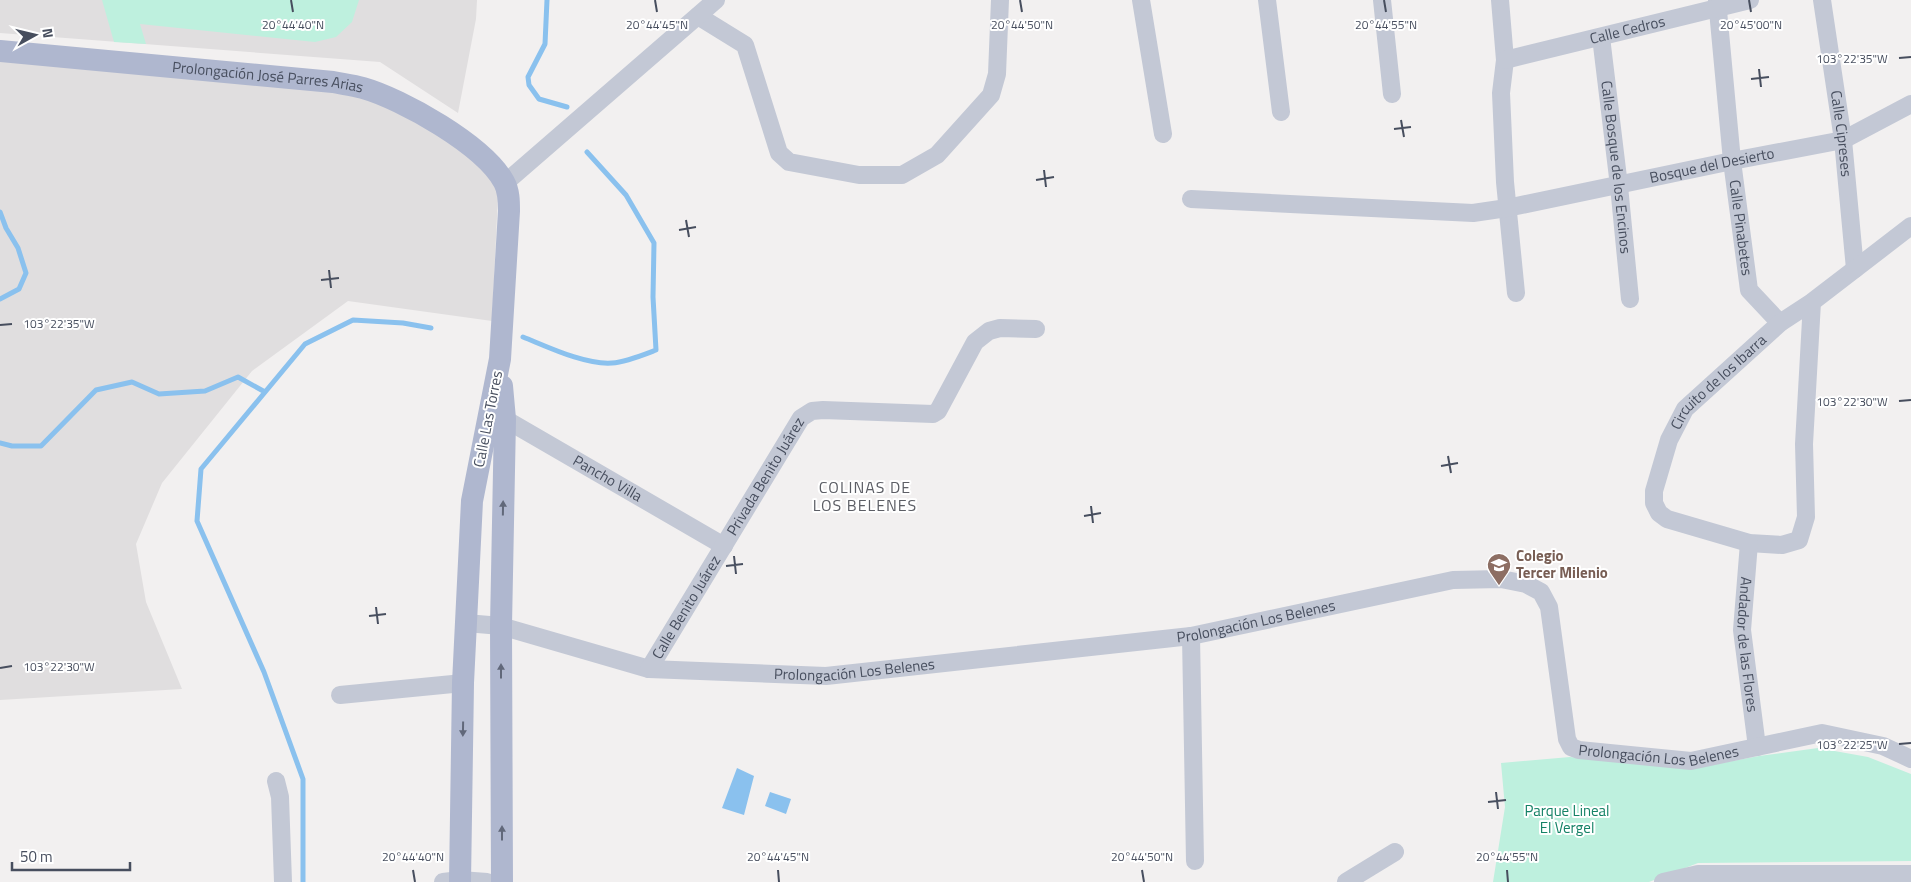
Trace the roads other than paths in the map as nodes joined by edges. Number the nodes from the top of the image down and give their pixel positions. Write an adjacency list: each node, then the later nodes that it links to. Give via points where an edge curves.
1 (716, 0): 10 (street)
2 (1000, 0): 10 (street, via 997,74 991,95 937,155 902,175 859,175 789,162 779,153 745,45)
3 (1142, 0): 17 (street)
4 (1267, 0): 16 (street)
5 (1382, 0): 14 (street)
6 (1500, 0): 13 (street)
7 (1750, 0): 9 (street, Calle Cedros)
8 (1822, 0): 18 (street, Calle Cipreses)
9 (1718, 4): 11 (street, Calle Cedros); 19 (street, Calle Pinabetes)
10 (698, 16): 20 (street)
11 (1601, 37): 13 (street, Calle Cedros); 21 (street, Calle Bosque de los Encinos)
12 (0, 51): 20 (main road, Prolongación José Parres Arias, via 333,82 362,88 404,106 451,133 482,156)
13 (1505, 60): 23 (street, via 1501,93)
14 (1392, 94)
15 (1911, 104): 18 (street, Bosque del Desierto)
16 (1281, 112)
17 (1163, 134)
18 (1843, 140): 19 (street, Bosque del Desierto); 25 (street, Calle Cipreses)
19 (1732, 161): 21 (street, Bosque del Desierto); 29 (street, Calle Pinabetes, via 1749,290)
20 (505, 183): 31 (main road, Calle Las Torres, via 509,211)
21 (1619, 186): 23 (street, Bosque del Desierto); 27 (street, Calle Bosque de los Encinos)
22 (1191, 199): 23 (street, Bosque del Desierto, via 1473,213)
23 (1507, 208): 26 (street)
24 (1911, 226): 25 (street, Circuito de los Ibarra)
25 (1855, 269): 28 (street, Circuito de los Ibarra)
26 (1516, 293)
27 (1630, 299)
28 (1812, 302): 29 (street, Circuito de los Ibarra); 32 (street, Circuito de los Ibarra, via 1804,444 1806,517 1799,540 1782,545)
29 (1780, 323): 32 (street, Circuito de los Ibarra, via 1684,409 1669,440 1654,491 1654,503 1667,519)
30 (1036, 329): 33 (street, Privada Benito Juárez, via 1000,328 989,331 975,342 938,411 933,414 823,410 812,411 801,418)
31 (497, 417): 33 (street, Pancho Villa); 34 (main road, Calle Las Torres, via 472,501); 35 (main road, Calle Las Torres, one-way to 31)
32 (1749, 543): 40 (street, Andador de las Flores, via 1742,630)
33 (724, 546): 37 (street, Calle Benito Juárez)
34 (466, 623): 35 (street, Prolongación Los Belenes); 38 (main road, Calle Las Torres)
35 (501, 626): 37 (street, Prolongación Los Belenes); 52 (main road, Calle Las Torres, one-way to 35)
36 (1190, 636): 37 (street, Prolongación Los Belenes, via 826,676); 40 (street, Prolongación Los Belenes, via 1453,580 1501,579 1526,584 1541,592 1549,607 1567,739 1571,747 1691,761); 44 (street)
37 (649, 669)
38 (463, 683): 39 (street); 48 (main road, Calle Las Torres, one-way to 48)
39 (340, 695)
40 (1756, 747): 41 (street, Prolongación Los Belenes, via 1822,733 1883,746)
41 (1911, 758)
42 (276, 781): 50 (street, via 280,796)
43 (1395, 852): 49 (street)
44 (1195, 862)
45 (1911, 874): 47 (street)
46 (1698, 878): 47 (street); 53 (street)
47 (1805, 878)
48 (455, 881): 51 (street)
49 (1349, 881)
50 (282, 882)
51 (487, 882)
52 (502, 882)
53 (1663, 882)

